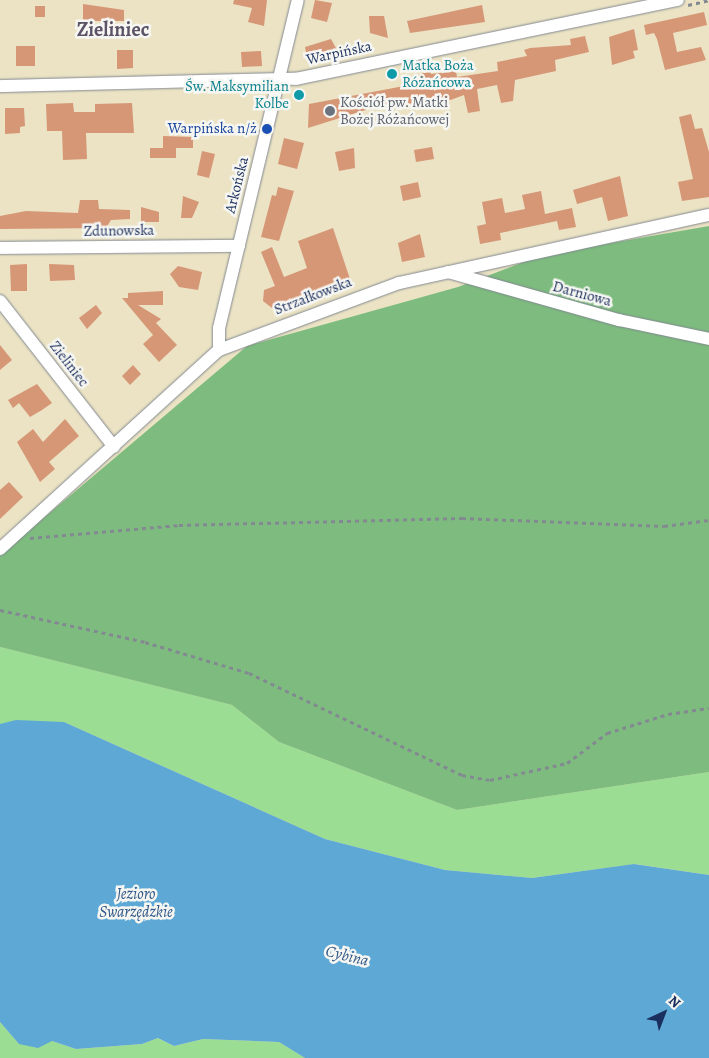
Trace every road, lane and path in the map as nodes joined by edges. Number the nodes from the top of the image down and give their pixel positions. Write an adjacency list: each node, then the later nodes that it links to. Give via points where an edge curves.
1 (298, 0): 4 (street, Arkońska)
2 (709, 0): 3 (path)
3 (681, 3): 4 (street, Warpińska)
4 (278, 81): 5 (street, Warpińska); 7 (street, Arkońska)
5 (0, 86)
6 (709, 215): 9 (street, Strzałkowska)
7 (239, 246): 8 (street, Zdunowska); 12 (street, Arkońska, via 219,328)
8 (0, 248)
9 (448, 272): 11 (street, Darniowa, via 619,320); 12 (street, Strzałkowska, via 349,299)
10 (0, 301): 13 (street, Zieliniec)
11 (709, 339)
12 (219, 350): 13 (street, Strzałkowska)
13 (114, 447): 15 (street, Strzałkowska)
14 (709, 520): 15 (path, via 664,526 413,519 179,525 86,530 22,540)
15 (14, 536): 16 (street, Strzałkowska)
16 (0, 549)
17 (0, 610): 18 (path, via 145,642 249,673 453,771 490,780 567,763 607,733 668,714)
18 (709, 708)

